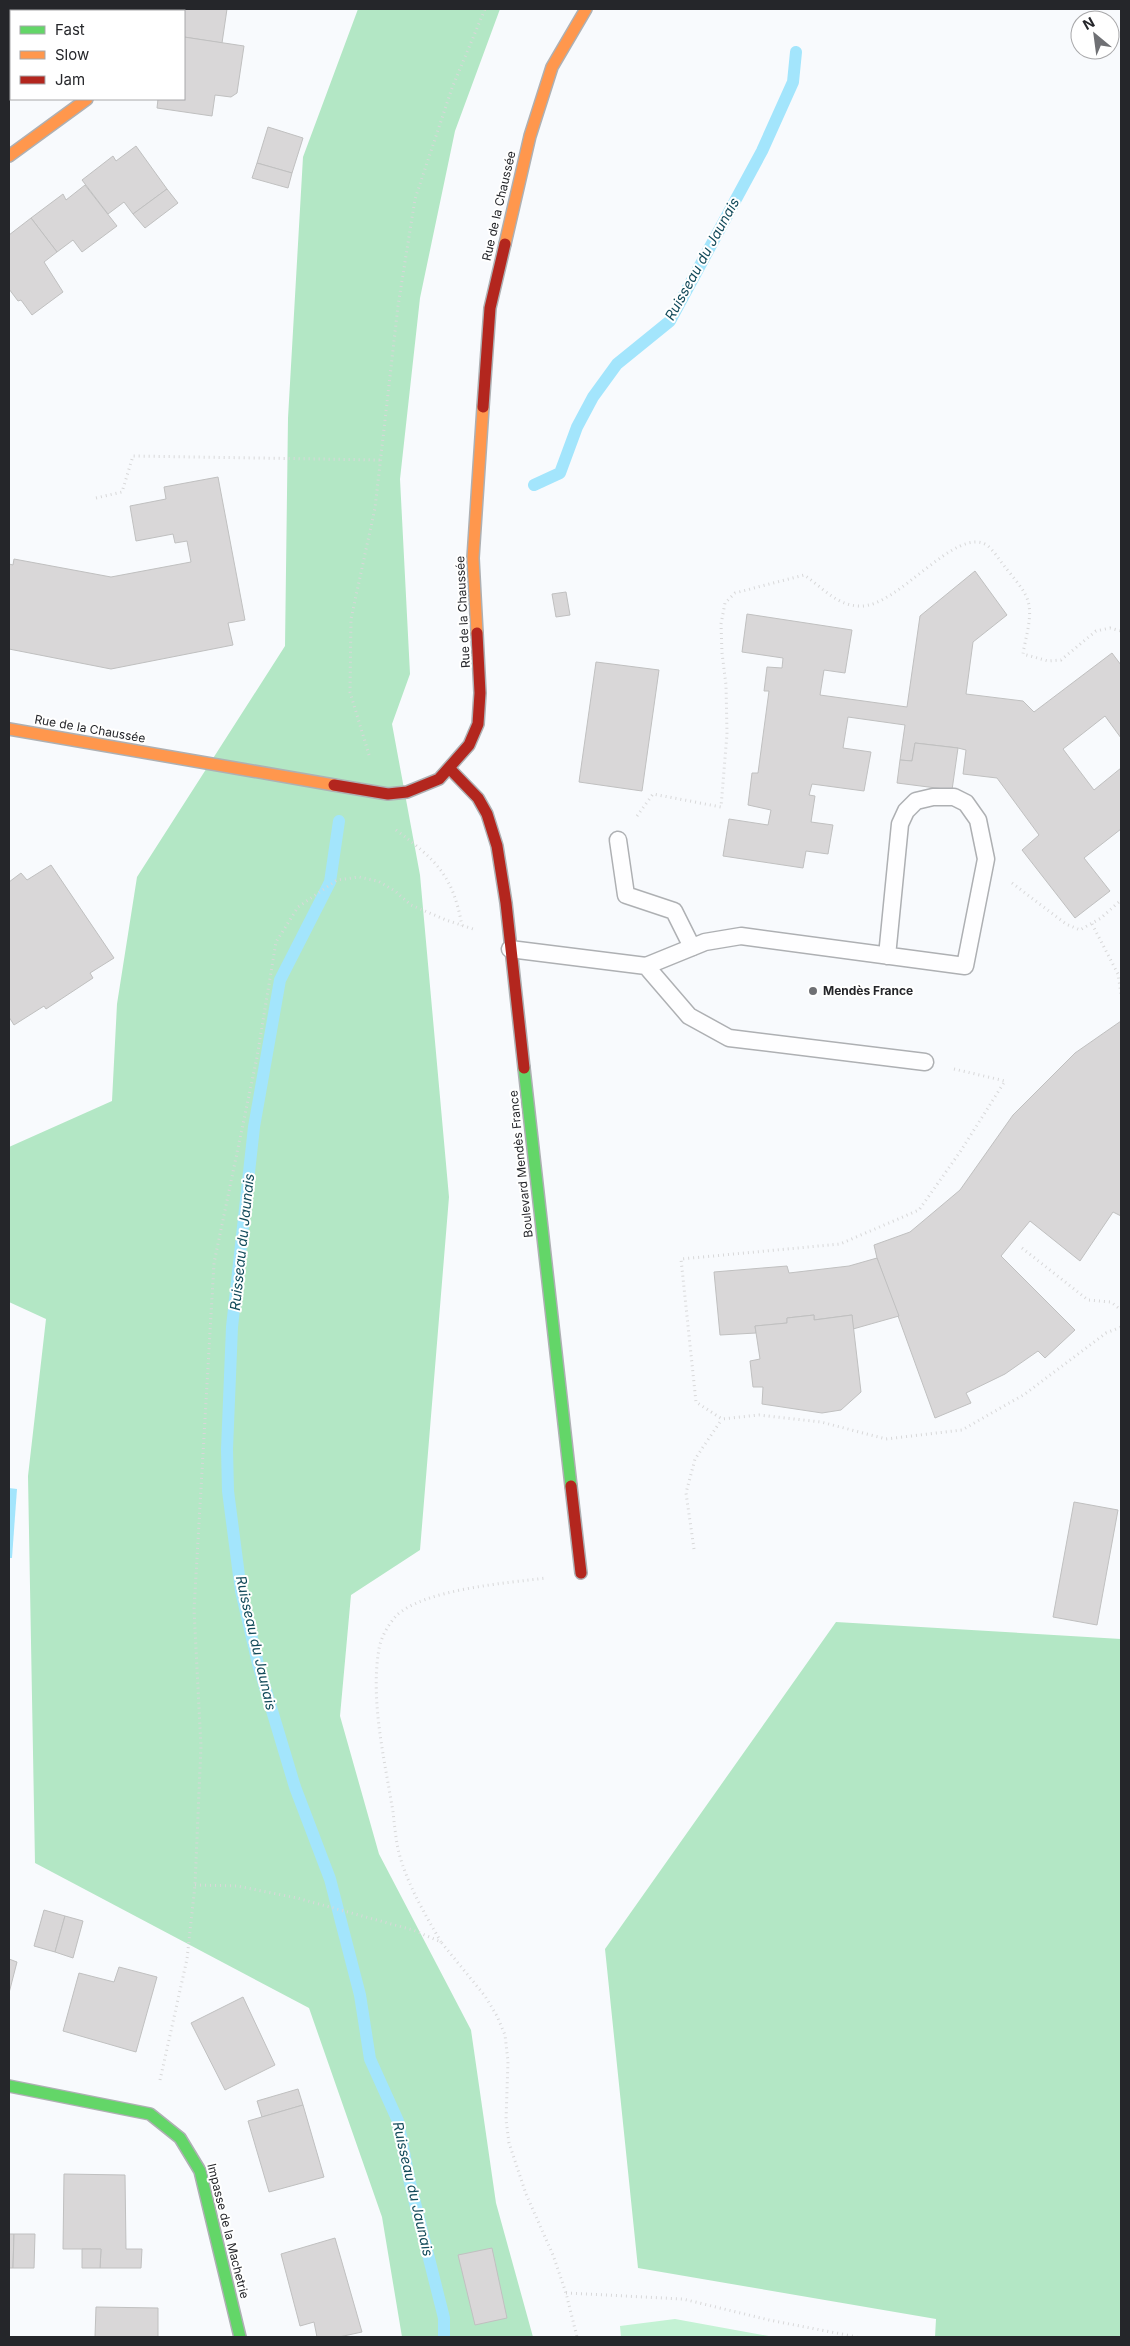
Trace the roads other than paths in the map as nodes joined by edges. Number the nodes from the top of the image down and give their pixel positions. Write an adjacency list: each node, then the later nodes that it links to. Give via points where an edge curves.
1 (586, 9): 5 (street, Rue de la Chaussée, via 552,67 530,136 490,308 473,558 480,693 478,724 469,745)
2 (86, 100): 3 (street)
3 (9, 156)
4 (9, 729): 5 (street, Rue de la Chaussée, via 388,794 407,792 439,779)
5 (450, 768): 7 (street, Boulevard Mendès France, via 467,782 492,821)
6 (618, 840): 8 (lane, via 626,895 674,911)
7 (509, 942): 10 (lane); 12 (street, Boulevard Mendès France)
8 (692, 947): 9 (lane, via 741,936); 10 (lane)
9 (887, 956): 9 (lane, via 965,966 986,859 978,820 966,803 954,797 916,801 900,824)
10 (646, 966): 11 (lane, via 689,1016 729,1038)
11 (925, 1062)
12 (581, 1573)
13 (9, 2086): 14 (street, Impasse de la Machetrie, via 150,2114 181,2136 200,2171)
14 (240, 2337)

